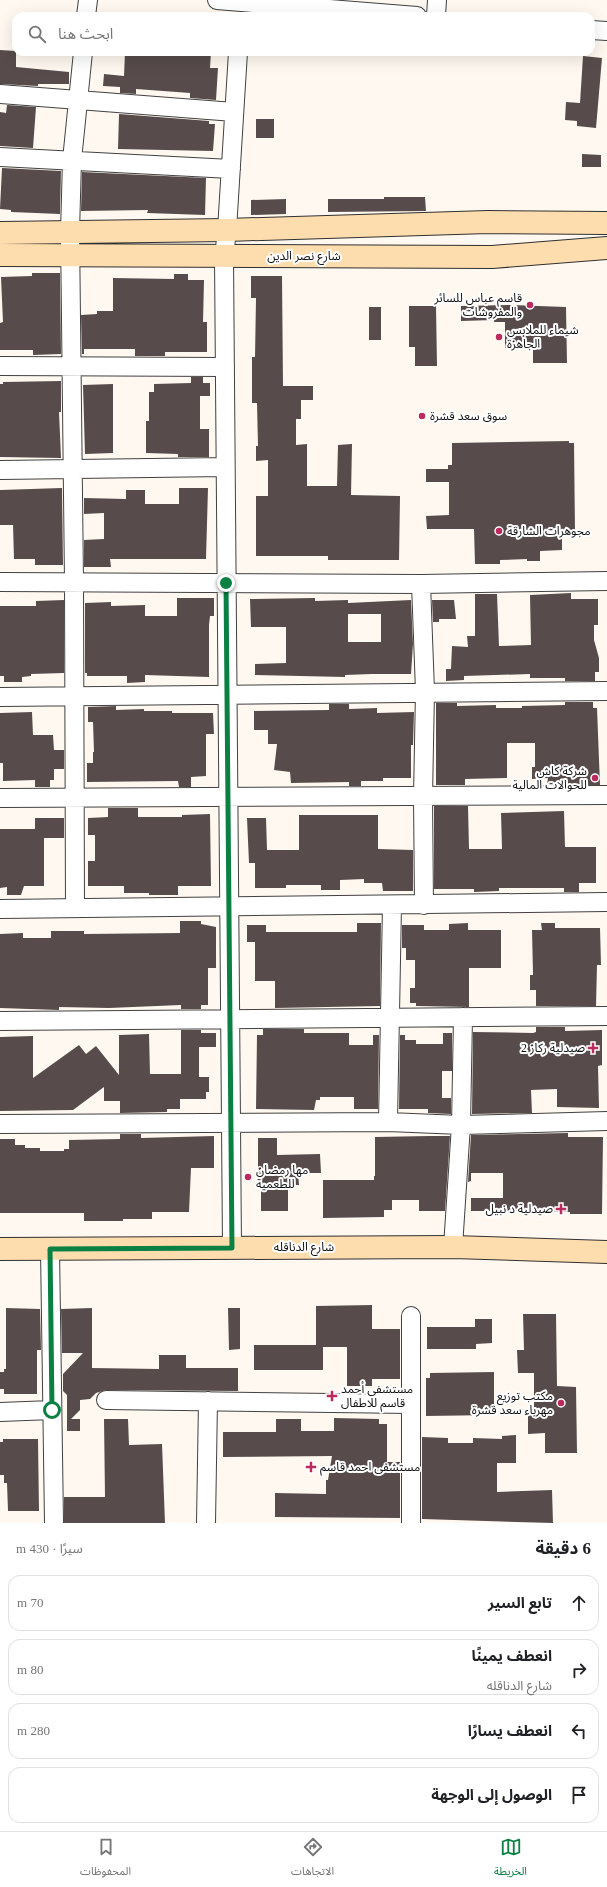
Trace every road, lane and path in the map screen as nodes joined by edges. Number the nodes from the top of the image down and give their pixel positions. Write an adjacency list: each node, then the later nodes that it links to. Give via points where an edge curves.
1 (88, 0): 5 (street)
2 (217, 0): 4 (street)
3 (437, 0): 7 (street)
4 (241, 6): 6 (street)
5 (86, 12)
6 (347, 12)
7 (436, 12)
8 (595, 30): 9 (street)
9 (607, 31)
10 (83, 56): 13 (street)
11 (238, 56): 14 (street)
12 (0, 94): 13 (street)
13 (78, 100): 14 (street); 16 (street)
14 (234, 112): 17 (street)
15 (0, 157): 16 (street)
16 (72, 160): 17 (street); 20 (street)
17 (230, 169): 19 (street)
18 (607, 223): 19 (street, via 488,222)
19 (227, 230): 20 (street); 25 (street)
20 (70, 232): 21 (street); 24 (street)
21 (0, 233)
22 (607, 248): 25 (street, شارع نصر الدين, via 492,257)
23 (0, 255): 24 (street, شارع نصر الدين)
24 (70, 256): 25 (street, شارع نصر الدين); 26 (street)
25 (224, 257): 28 (street)
26 (71, 365): 27 (street); 28 (street); 30 (street)
27 (0, 366)
28 (224, 367): 29 (street)
29 (225, 467): 30 (street); 35 (street)
30 (73, 468): 31 (street); 34 (street)
31 (0, 470)
32 (607, 581): 36 (street)
33 (0, 582): 34 (street)
34 (74, 582): 35 (street); 41 (street)
35 (226, 583): 36 (street); 39 (street)
36 (421, 584): 37 (street)
37 (424, 691): 38 (street); 39 (street); 45 (street)
38 (607, 691)
39 (227, 695): 41 (street); 44 (street)
40 (0, 697): 41 (street)
41 (75, 697): 43 (street)
42 (607, 795): 45 (street)
43 (74, 797): 44 (street); 46 (street); 51 (street)
44 (228, 797): 45 (street); 50 (street)
45 (422, 797): 48 (street)
46 (0, 798)
47 (607, 902): 48 (street)
48 (424, 904): 49 (street)
49 (392, 905): 50 (street); 55 (street)
50 (229, 907): 51 (street); 56 (street)
51 (75, 908): 52 (street)
52 (0, 909)
53 (607, 1016): 54 (street)
54 (463, 1017): 55 (street); 62 (street)
55 (390, 1018): 56 (street); 58 (street)
56 (230, 1019): 57 (street); 61 (street)
57 (0, 1021)
58 (388, 1122): 61 (street); 62 (street)
59 (607, 1122): 62 (street)
60 (0, 1124): 61 (street)
61 (231, 1124): 64 (street)
62 (461, 1125): 63 (street)
63 (453, 1246): 64 (street, شارع الدناقله); 67 (street, شارع الدناقله)
64 (232, 1248): 65 (street, شارع الدناقله)
65 (50, 1249): 66 (street, شارع الدناقله); 72 (street)
66 (0, 1250)
67 (607, 1252)
68 (411, 1316): 71 (street)
69 (106, 1400): 70 (street)
70 (208, 1401): 71 (street); 75 (street)
71 (412, 1404): 76 (street)
72 (52, 1410): 73 (street); 74 (street)
73 (0, 1412)
74 (54, 1523)
75 (206, 1523)
76 (411, 1523)

